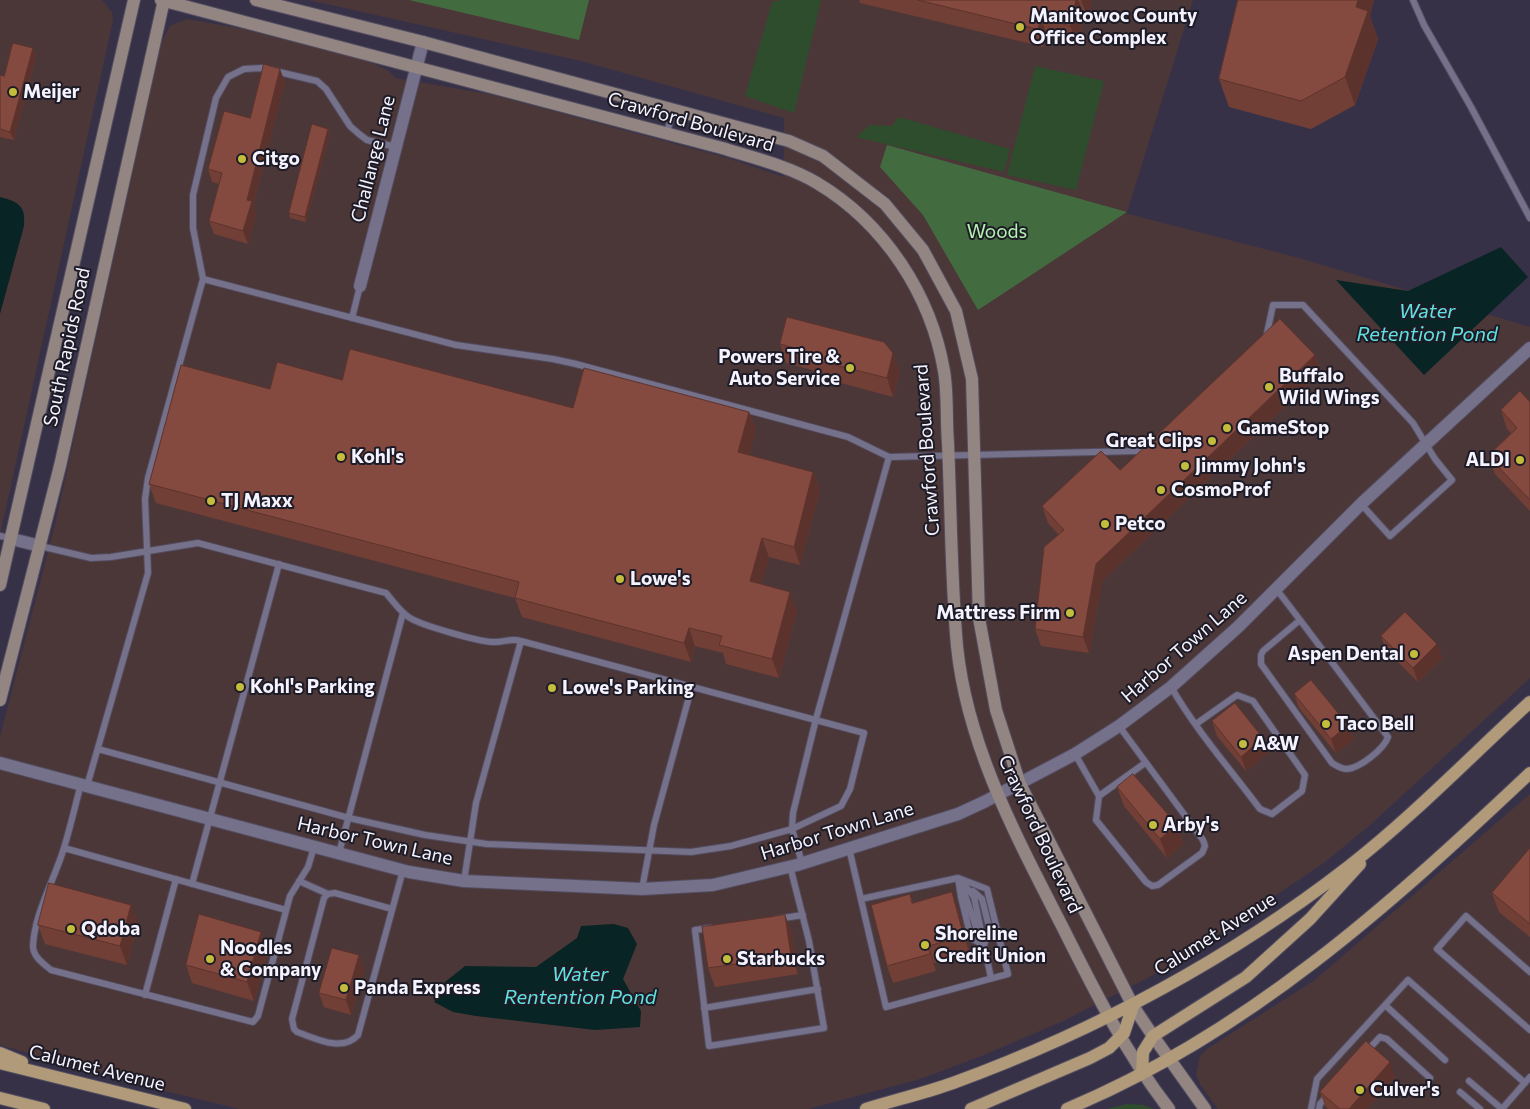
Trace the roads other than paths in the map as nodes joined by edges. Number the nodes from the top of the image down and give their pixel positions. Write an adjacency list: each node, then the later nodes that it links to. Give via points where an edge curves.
1 (134, 0): 24 (street, South Rapids Road)
2 (163, 0): 8 (street, Crawford Boulevard); 25 (street, South Rapids Road)
3 (256, 0): 6 (street, Crawford Boulevard)
4 (270, 0): 6 (street)
5 (1413, 0): 12 (lane)
6 (284, 7): 7 (street, Crawford Boulevard)
7 (423, 42): 8 (street, Challange Lane); 9 (street, Crawford Boulevard)
8 (416, 66): 10 (street, Crawford Boulevard); 11 (street, Challange Lane)
9 (673, 109): 10 (lane); 21 (street, Crawford Boulevard, via 789,141 815,152 852,176 885,204 923,250 956,311 972,379)
10 (667, 133): 20 (street, Crawford Boulevard, via 781,166 816,183 848,205 892,250 926,308 937,342 944,372)
11 (396, 147): 13 (lane, via 367,140 355,130 317,81 262,68 244,69 228,77 216,98 193,195 193,228); 14 (street, Challange Lane)
12 (1530, 218)
13 (203, 279): 15 (lane); 26 (lane, via 148,478 145,499)
14 (360, 286): 15 (lane)
15 (352, 318): 22 (lane, via 456,345 568,362 848,437)
16 (1259, 347): 19 (lane, via 1265,341 1273,305 1302,305 1413,423)
17 (1530, 348): 19 (street, Harbor Town Lane)
18 (1153, 443): 21 (lane, via 1146,450 1136,451)
19 (1426, 444): 23 (street, Harbor Town Lane); 23 (lane, via 1434,460 1452,480 1390,536)
20 (948, 455): 21 (lane); 22 (lane); 48 (street, Crawford Boulevard, via 958,658 974,728)
21 (975, 455): 46 (street, Crawford Boulevard, via 979,618 996,710)
22 (889, 457): 37 (lane)
23 (1362, 504): 29 (street, Harbor Town Lane)
24 (6, 537): 25 (street); 28 (street, South Rapids Road)
25 (40, 546): 26 (lane, via 91,558); 35 (street, South Rapids Road)
26 (147, 550): 27 (lane, via 198,543); 40 (lane, via 148,573)
27 (279, 564): 30 (lane, via 386,592); 45 (lane)
28 (0, 585)
29 (1277, 590): 31 (lane); 34 (street, Harbor Town Lane)
30 (404, 613): 32 (lane, via 410,619 478,640 494,642 512,638); 50 (lane)
31 (1300, 620): 31 (lane, via 1388,737 1374,753 1348,769 1332,763 1261,664 1263,651)
32 (521, 641): 33 (lane); 53 (lane, via 476,803)
33 (692, 686): 37 (lane); 58 (lane)
34 (1171, 687): 38 (lane); 39 (street, Harbor Town Lane)
35 (0, 700)
36 (1530, 702): 57 (main road, Calumet Avenue)
37 (816, 719): 52 (lane); 52 (lane, via 864,733 847,799 834,810)
38 (1196, 724): 38 (lane, via 1260,810 1272,814 1302,791 1305,775 1253,700 1236,695)
39 (1119, 726): 41 (street, Harbor Town Lane); 43 (lane)
40 (98, 749): 45 (lane); 47 (lane)
41 (1075, 754): 46 (street, Harbor Town Lane); 49 (lane)
42 (0, 763): 47 (street, Harbor Town Lane)
43 (1145, 763): 49 (lane); 49 (lane, via 1205,846 1202,853 1158,885 1146,882 1096,820)
44 (1530, 773): 89 (main road, via 1393,898 1320,959 1246,1013)
45 (221, 782): 50 (lane); 51 (lane)
46 (1020, 784): 48 (street, Harbor Town Lane); 81 (street, Crawford Boulevard)
47 (84, 785): 51 (street, Harbor Town Lane); 55 (lane)
48 (999, 794): 56 (street, Harbor Town Lane, via 958,814); 83 (street, Crawford Boulevard, via 1032,868)
49 (1099, 796)
50 (349, 818): 53 (lane); 59 (lane)
51 (211, 819): 54 (street, Harbor Town Lane); 66 (lane)
52 (792, 829): 58 (lane, via 712,850); 60 (lane)
53 (469, 842): 58 (lane); 65 (lane)
54 (314, 847): 59 (street, Harbor Town Lane); 64 (lane, via 308,867)
55 (64, 848): 63 (lane); 79 (lane, via 42,907 33,946 35,954 51,970)
56 (849, 848): 60 (street, Harbor Town Lane); 69 (lane)
57 (1369, 849): 81 (main road, Calumet Avenue, via 1271,922); 85 (main road, via 1335,894 1263,963 1229,990)
58 (649, 851): 67 (lane)
59 (339, 853): 61 (street, Harbor Town Lane)
60 (796, 865): 67 (street, Harbor Town Lane, via 713,885); 72 (lane)
61 (403, 870): 65 (street, Harbor Town Lane); 70 (lane)
62 (958, 878): 69 (lane); 75 (lane, via 974,897 984,935); 75 (lane, via 971,938); 77 (lane, via 987,889 1008,974)
63 (176, 879): 66 (lane); 79 (lane)
64 (299, 881): 68 (lane); 71 (lane)
65 (464, 881): 67 (street, Harbor Town Lane)
66 (192, 884): 71 (lane)
67 (642, 889)
68 (328, 894): 70 (lane, via 335,892); 70 (lane, via 324,898 292,1019 297,1032 334,1044 346,1044 358,1035)
69 (861, 899): 77 (lane, via 886,1006)
70 (392, 909)
71 (286, 910): 79 (lane, via 254,1022)
72 (803, 915): 73 (lane); 78 (lane)
73 (773, 919)
74 (715, 927): 82 (lane, via 695,930)
75 (983, 945): 77 (lane)
76 (1530, 972): 84 (lane, via 1466,916 1437,948)
77 (992, 978)
78 (818, 989): 82 (lane); 82 (lane, via 824,1028 709,1046)
79 (146, 995)
80 (1385, 1004): 90 (lane); 97 (lane, via 1408,980); 108 (lane, via 1317,1079)
81 (1134, 1006): 83 (main road, Calumet Avenue); 85 (street, Crawford Boulevard); 86 (main road)
82 (704, 1008)
83 (1108, 1017): 86 (street, Crawford Boulevard); 103 (main road, Calumet Avenue, via 952,1083)
84 (1530, 1030)
85 (1153, 1036): 89 (street, Crawford Boulevard); 92 (main road, via 1143,1052)
86 (1120, 1038): 92 (street, Crawford Boulevard); 104 (main road, via 1090,1058)
87 (0, 1052): 93 (main road)
88 (1362, 1057): 95 (lane, via 1380,1037 1388,1040)
89 (1169, 1059): 92 (main road); 107 (street, Crawford Boulevard)
90 (1446, 1060)
91 (0, 1062): 93 (main road, Calumet Avenue)
92 (1142, 1074): 105 (main road); 106 (street, Crawford Boulevard)
93 (59, 1077): 102 (main road, Calumet Avenue)
94 (1530, 1077): 97 (lane)
95 (1430, 1078)
96 (1470, 1081): 111 (lane)
97 (1525, 1082): 111 (lane)
98 (1332, 1091): 109 (lane)
99 (1460, 1092): 110 (lane)
100 (0, 1098): 101 (main road)
101 (44, 1109)
102 (185, 1109)
103 (866, 1109)
104 (971, 1109)
105 (1068, 1109)
106 (1170, 1109)
107 (1206, 1109)
108 (1312, 1109)
109 (1319, 1109)
110 (1480, 1109)
111 (1502, 1109)

